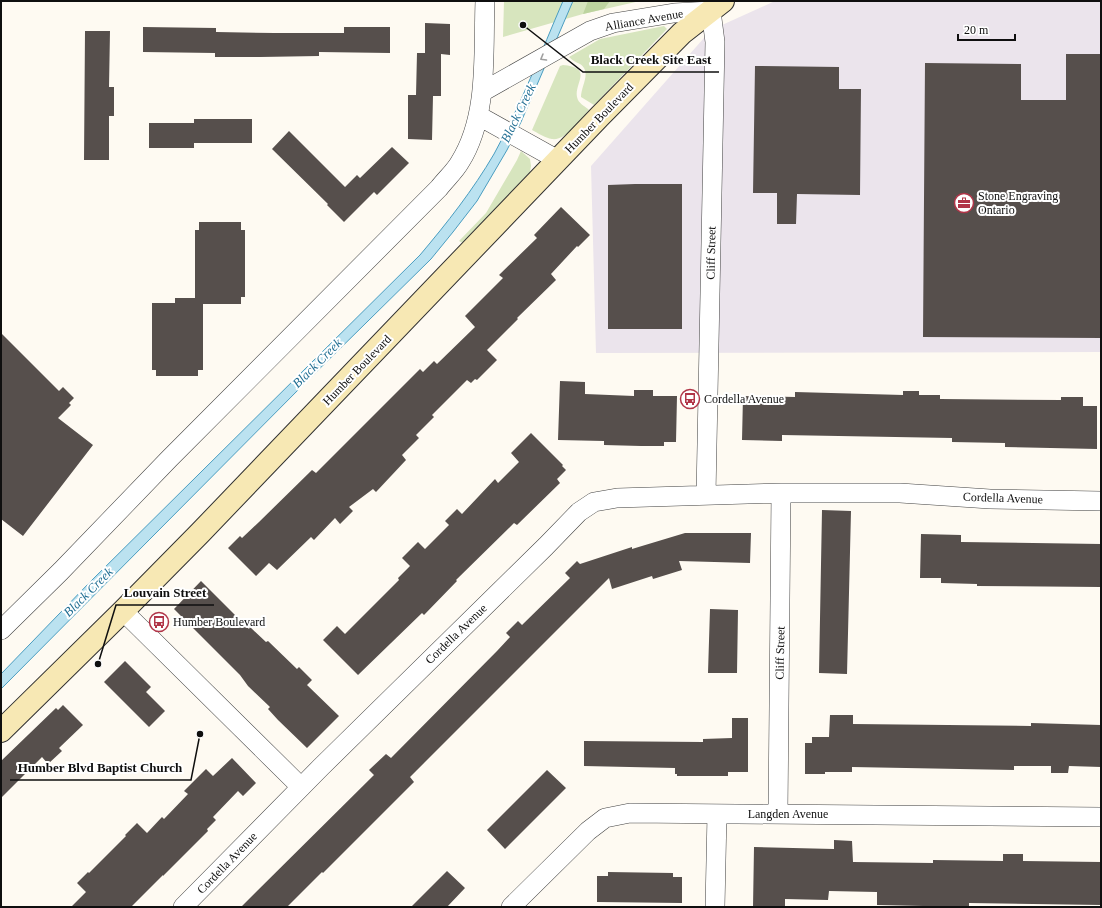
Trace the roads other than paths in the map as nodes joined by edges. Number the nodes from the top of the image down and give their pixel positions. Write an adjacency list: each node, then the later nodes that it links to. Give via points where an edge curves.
1 (485, 1): 3 (street)
2 (717, 6): 3 (street, Alliance Avenue, one-way to 3, via 613,23 590,31); 5 (street, Humber Boulevard, via 682,33); 7 (street, Cliff Street)
3 (482, 92): 4 (street)
4 (479, 116): 5 (street, Humber Boulevard); 10 (street, via 460,162 439,188)
5 (558, 160): 9 (street, Humber Boulevard)
6 (781, 493): 7 (street, Cordella Avenue); 8 (street, Cordella Avenue, via 900,493 990,499); 13 (street, Cliff Street)
7 (706, 495): 12 (street, Cordella Avenue, via 617,498 594,502 579,512)
8 (1101, 501)
9 (123, 611): 11 (street, Humber Boulevard); 12 (street)
10 (1, 630)
11 (1, 731)
12 (301, 787): 16 (street, Cordella Avenue)
13 (778, 813): 14 (street, Langden Avenue); 15 (street, Langden Avenue)
14 (717, 814): 17 (street, Langden Avenue, via 630,813 605,818 588,830); 18 (street)
15 (1101, 817)
16 (183, 907)
17 (511, 907)
18 (715, 907)

